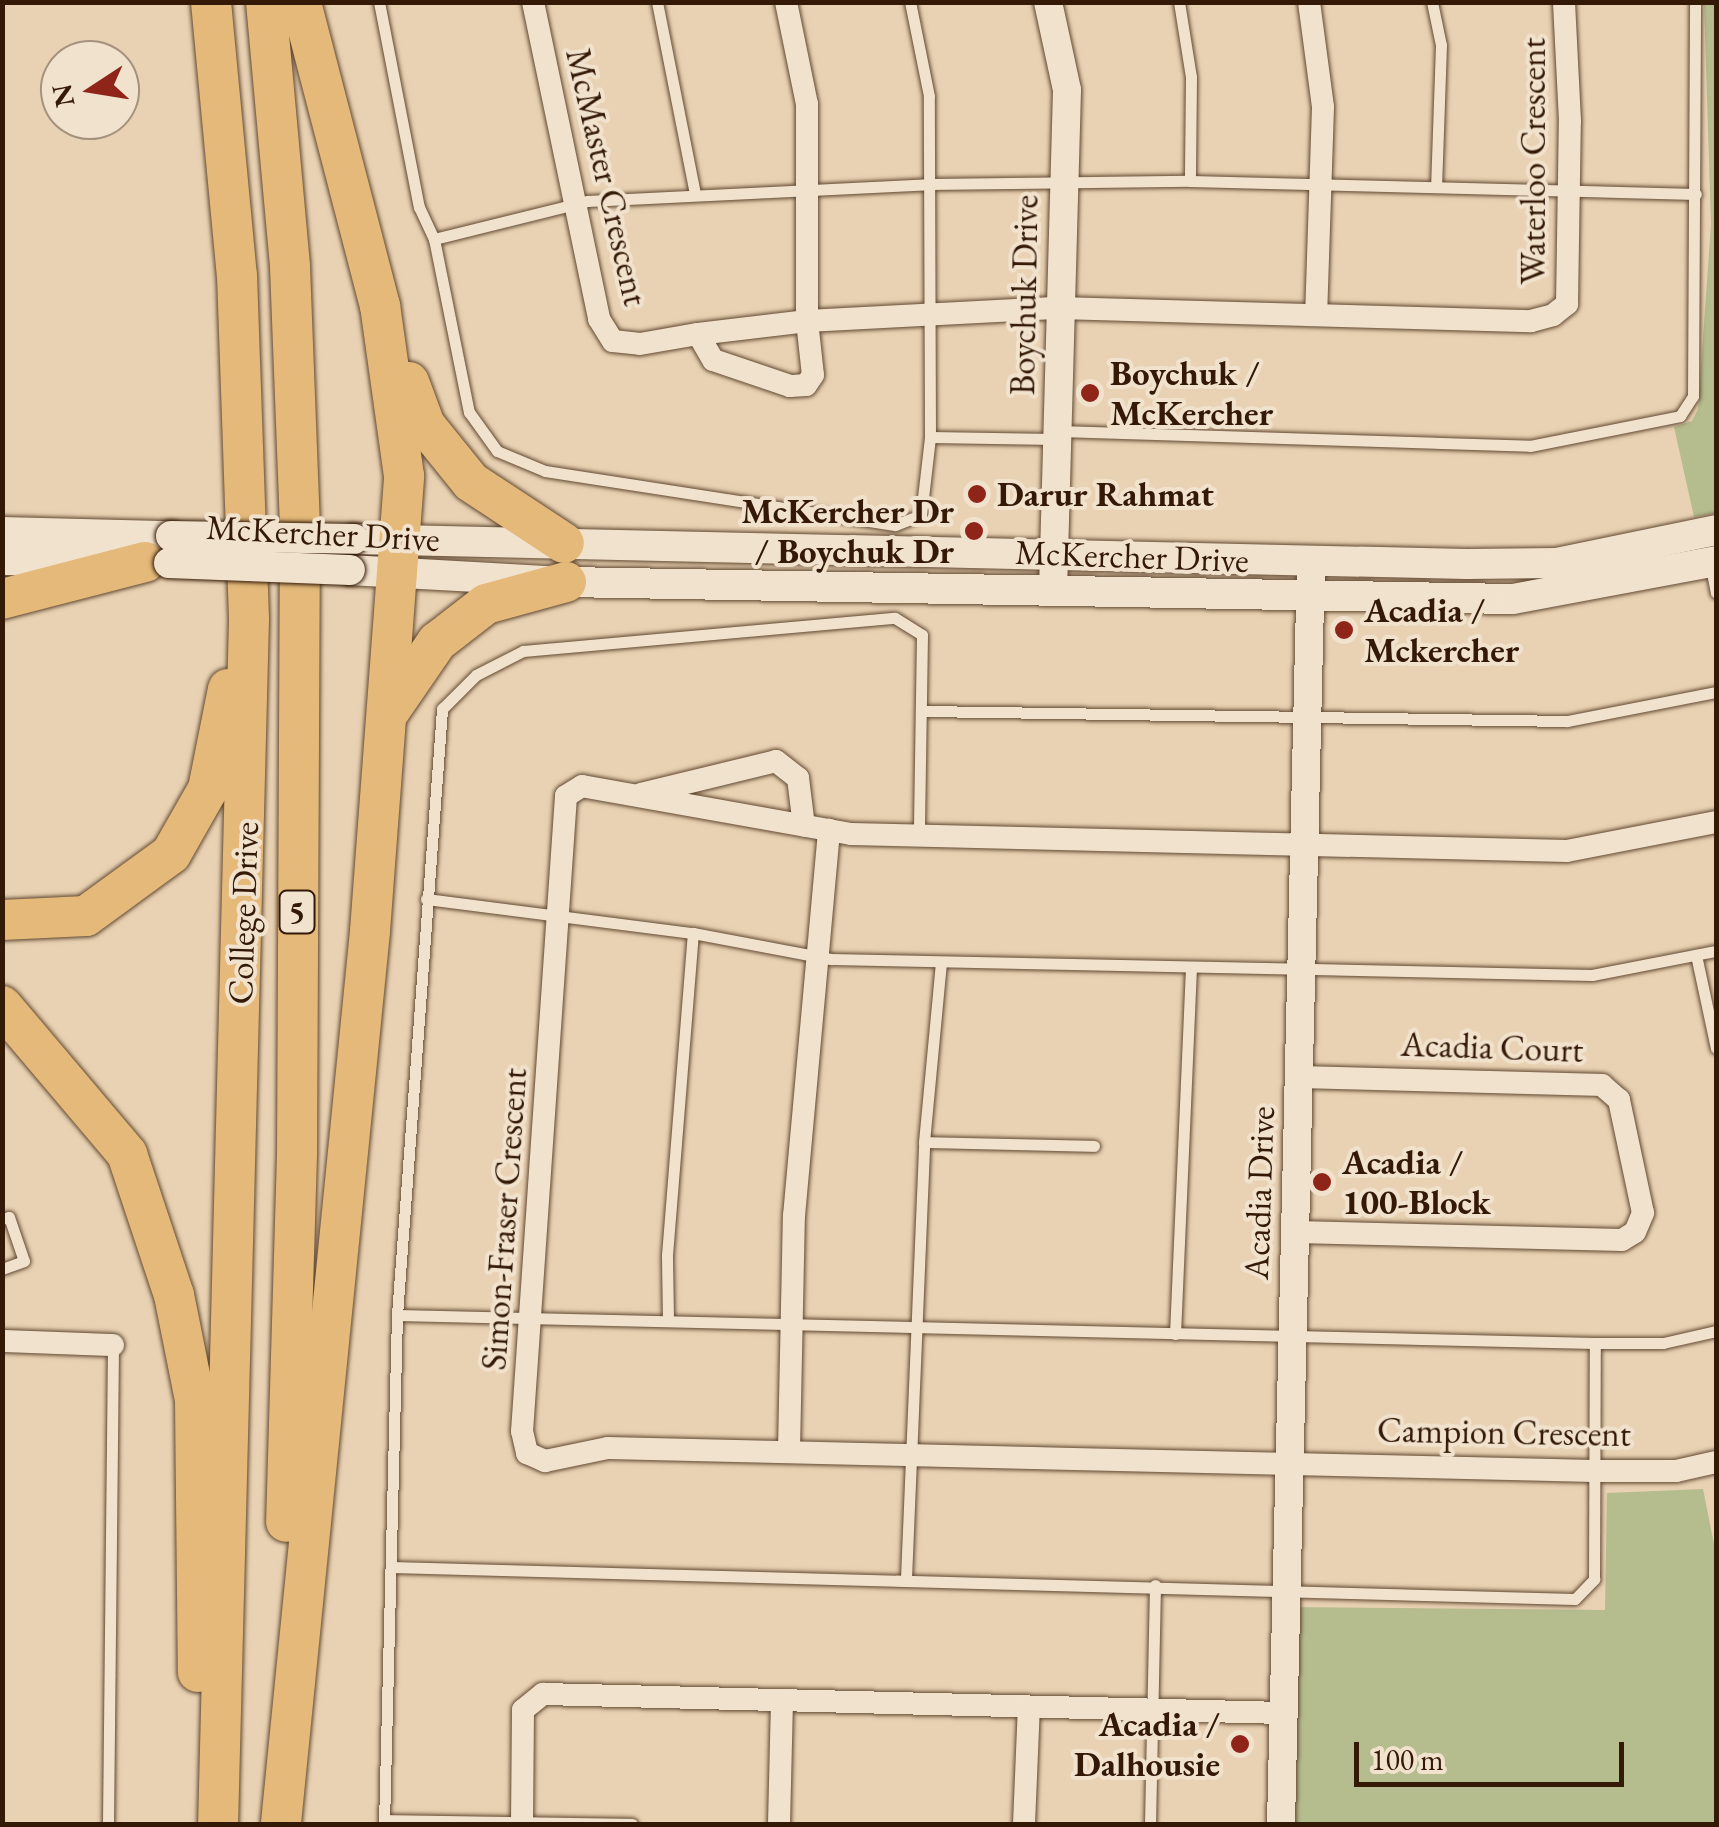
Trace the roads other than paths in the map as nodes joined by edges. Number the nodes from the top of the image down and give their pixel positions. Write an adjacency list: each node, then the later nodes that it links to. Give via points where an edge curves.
1 (211, 2): 32 (highway, College Drive / 5)
2 (266, 2): 105 (highway, College Drive / 5, via 291,286 300,542 297,1154)
3 (301, 2): 26 (highway)
4 (379, 2): 25 (lane, via 419,207)
5 (533, 2): 24 (street, McMaster Crescent)
6 (656, 2): 22 (lane)
7 (786, 2): 20 (street, via 808,104)
8 (910, 2): 17 (lane, via 929,96)
9 (1048, 2): 15 (street, Boychuk Drive, via 1067,90)
10 (1178, 2): 16 (lane, via 1192,76)
11 (1309, 2): 19 (street, via 1323,107)
12 (1432, 2): 18 (lane, via 1441,46)
13 (1564, 2): 21 (street, Waterloo Crescent)
14 (1695, 2): 23 (lane)
15 (1064, 182): 16 (lane); 17 (lane); 27 (street, Boychuk Drive)
16 (1190, 182): 19 (lane)
17 (929, 184): 20 (lane); 28 (lane)
18 (1436, 186): 19 (lane); 21 (lane)
19 (1320, 190): 29 (street)
20 (805, 192): 22 (lane); 30 (street)
21 (1567, 193): 23 (lane); 29 (street, Waterloo Crescent, via 1567,304 1553,316 1531,321)
22 (695, 194): 24 (lane)
23 (1696, 194): 33 (lane, via 1693,396 1680,416 1530,446)
24 (573, 205): 25 (lane); 31 (street, McMaster Crescent, via 599,319 613,341)
25 (434, 238): 34 (lane, via 469,412 497,452 545,471 895,524 921,515)
26 (380, 306): 39 (highway, via 400,434); 41 (highway, via 425,426 471,482)
27 (1059, 308): 28 (street, McMaster Crescent); 29 (street, Waterloo Crescent); 33 (street, Boychuk Drive)
28 (930, 313): 30 (street, McMaster Crescent); 34 (lane)
29 (1316, 314)
30 (807, 321): 31 (street, McMaster Crescent); 31 (street, via 813,375 806,385 713,360)
31 (698, 334)
32 (244, 406): 60 (highway, via 226,710 208,789 171,854 86,916); 104 (highway, College Drive / 5, via 246,824)
33 (1059, 435): 34 (lane); 38 (street, Boychuk Drive)
34 (930, 437)
35 (1716, 530): 43 (main road, McKercher Drive, via 1558,563)
36 (2, 532): 37 (main road, McKercher Drive)
37 (162, 554): 39 (main road, McKercher Drive, bridge, via 350,570); 39 (main road, McKercher Drive, bridge, via 354,539); 40 (main road, McKercher Drive); 46 (highway)
38 (1054, 557): 41 (main road, McKercher Drive); 43 (main road, McKercher Drive); 44 (street, Boychuk Drive)
39 (398, 558): 41 (main road, McKercher Drive); 50 (highway)
40 (2, 560)
41 (565, 562): 44 (main road, McKercher Drive); 50 (highway, via 449,632 408,676)
42 (1713, 562): 45 (lane); 47 (main road, McKercher Drive, via 1541,598)
43 (1311, 564): 47 (street, Acadia Drive)
44 (1053, 592): 47 (main road, McKercher Drive)
45 (1716, 592)
46 (2, 599)
47 (1310, 599): 51 (street, Acadia Drive)
48 (1716, 692): 51 (lane, via 1568,721)
49 (924, 710): 51 (lane); 56 (lane); 58 (lane, via 922,635 895,618 636,638 497,660 442,709)
50 (384, 720): 105 (highway, via 370,930)
51 (1307, 722): 57 (street, Acadia Drive)
52 (634, 796): 54 (street, Simon-Fraser Crescent); 54 (street, Simon-Fraser Crescent, via 776,762 798,778); 59 (street, Simon-Fraser Crescent, via 582,786 566,796)
53 (1716, 822): 57 (street, via 1567,851)
54 (804, 826): 55 (street, Simon-Fraser Crescent)
55 (829, 830): 56 (street, Simon-Fraser Crescent); 64 (street)
56 (919, 836): 57 (street, Simon-Fraser Crescent)
57 (1302, 846): 67 (street, Acadia Drive)
58 (426, 899): 59 (lane); 76 (lane)
59 (562, 916): 61 (lane); 77 (street, Simon-Fraser Crescent)
60 (2, 920)
61 (693, 933): 64 (lane); 78 (lane, via 667,1255)
62 (1716, 951): 63 (lane)
63 (1696, 955): 67 (lane, via 1592,975); 69 (lane)
64 (816, 956): 65 (lane); 79 (street)
65 (942, 963): 66 (lane); 71 (lane)
66 (1191, 970): 67 (lane); 82 (lane)
67 (1301, 970): 70 (street, Acadia Drive)
68 (2, 1006): 103 (highway, via 127,1154 174,1294 195,1400)
69 (1716, 1048)
70 (1300, 1076): 74 (street, Acadia Drive); 74 (street, Acadia Court, via 1602,1085 1619,1100 1643,1213 1635,1232 1622,1240)
71 (924, 1142): 72 (lane); 80 (lane)
72 (1094, 1146)
73 (2, 1220): 75 (lane, via 8,1217 24,1261)
74 (1296, 1232): 83 (street, Acadia Drive)
75 (2, 1269)
76 (397, 1315): 77 (lane); 92 (lane)
77 (532, 1320): 78 (lane); 87 (street, Simon-Fraser Crescent, via 522,1432 534,1457 545,1461 608,1448)
78 (668, 1321): 79 (lane)
79 (791, 1325): 80 (lane); 87 (street)
80 (915, 1327): 82 (lane); 88 (lane)
81 (1716, 1332): 85 (lane, via 1663,1343)
82 (1175, 1334): 83 (lane)
83 (1292, 1337): 85 (lane); 89 (street, Acadia Drive)
84 (2, 1341): 86 (street)
85 (1596, 1343): 91 (lane)
86 (113, 1345): 102 (lane)
87 (789, 1450): 88 (street, Simon-Fraser Crescent)
88 (912, 1452): 89 (street, Simon-Fraser Crescent); 93 (lane)
89 (1288, 1461): 91 (street, Campion Crescent); 95 (street, Acadia Drive)
90 (1716, 1462): 91 (street, Campion Crescent, via 1676,1470)
91 (1594, 1470): 95 (lane, via 1594,1578 1575,1599)
92 (391, 1567): 93 (lane); 100 (lane)
93 (906, 1578): 94 (lane)
94 (1155, 1585): 95 (lane); 98 (lane)
95 (1286, 1588): 99 (street, Acadia Drive)
96 (782, 1703): 97 (street); 101 (street, via 544,1694 524,1710); 107 (street)
97 (1029, 1708): 98 (street); 108 (street)
98 (1152, 1710): 99 (street); 109 (lane)
99 (1282, 1713): 110 (street, Acadia Drive)
100 (384, 1822): 101 (lane)
101 (522, 1823): 106 (lane)
102 (108, 1824)
103 (200, 1824)
104 (218, 1824)
105 (280, 1824)
106 (632, 1824)
107 (779, 1824)
108 (1024, 1824)
109 (1150, 1824)
110 (1280, 1824)

